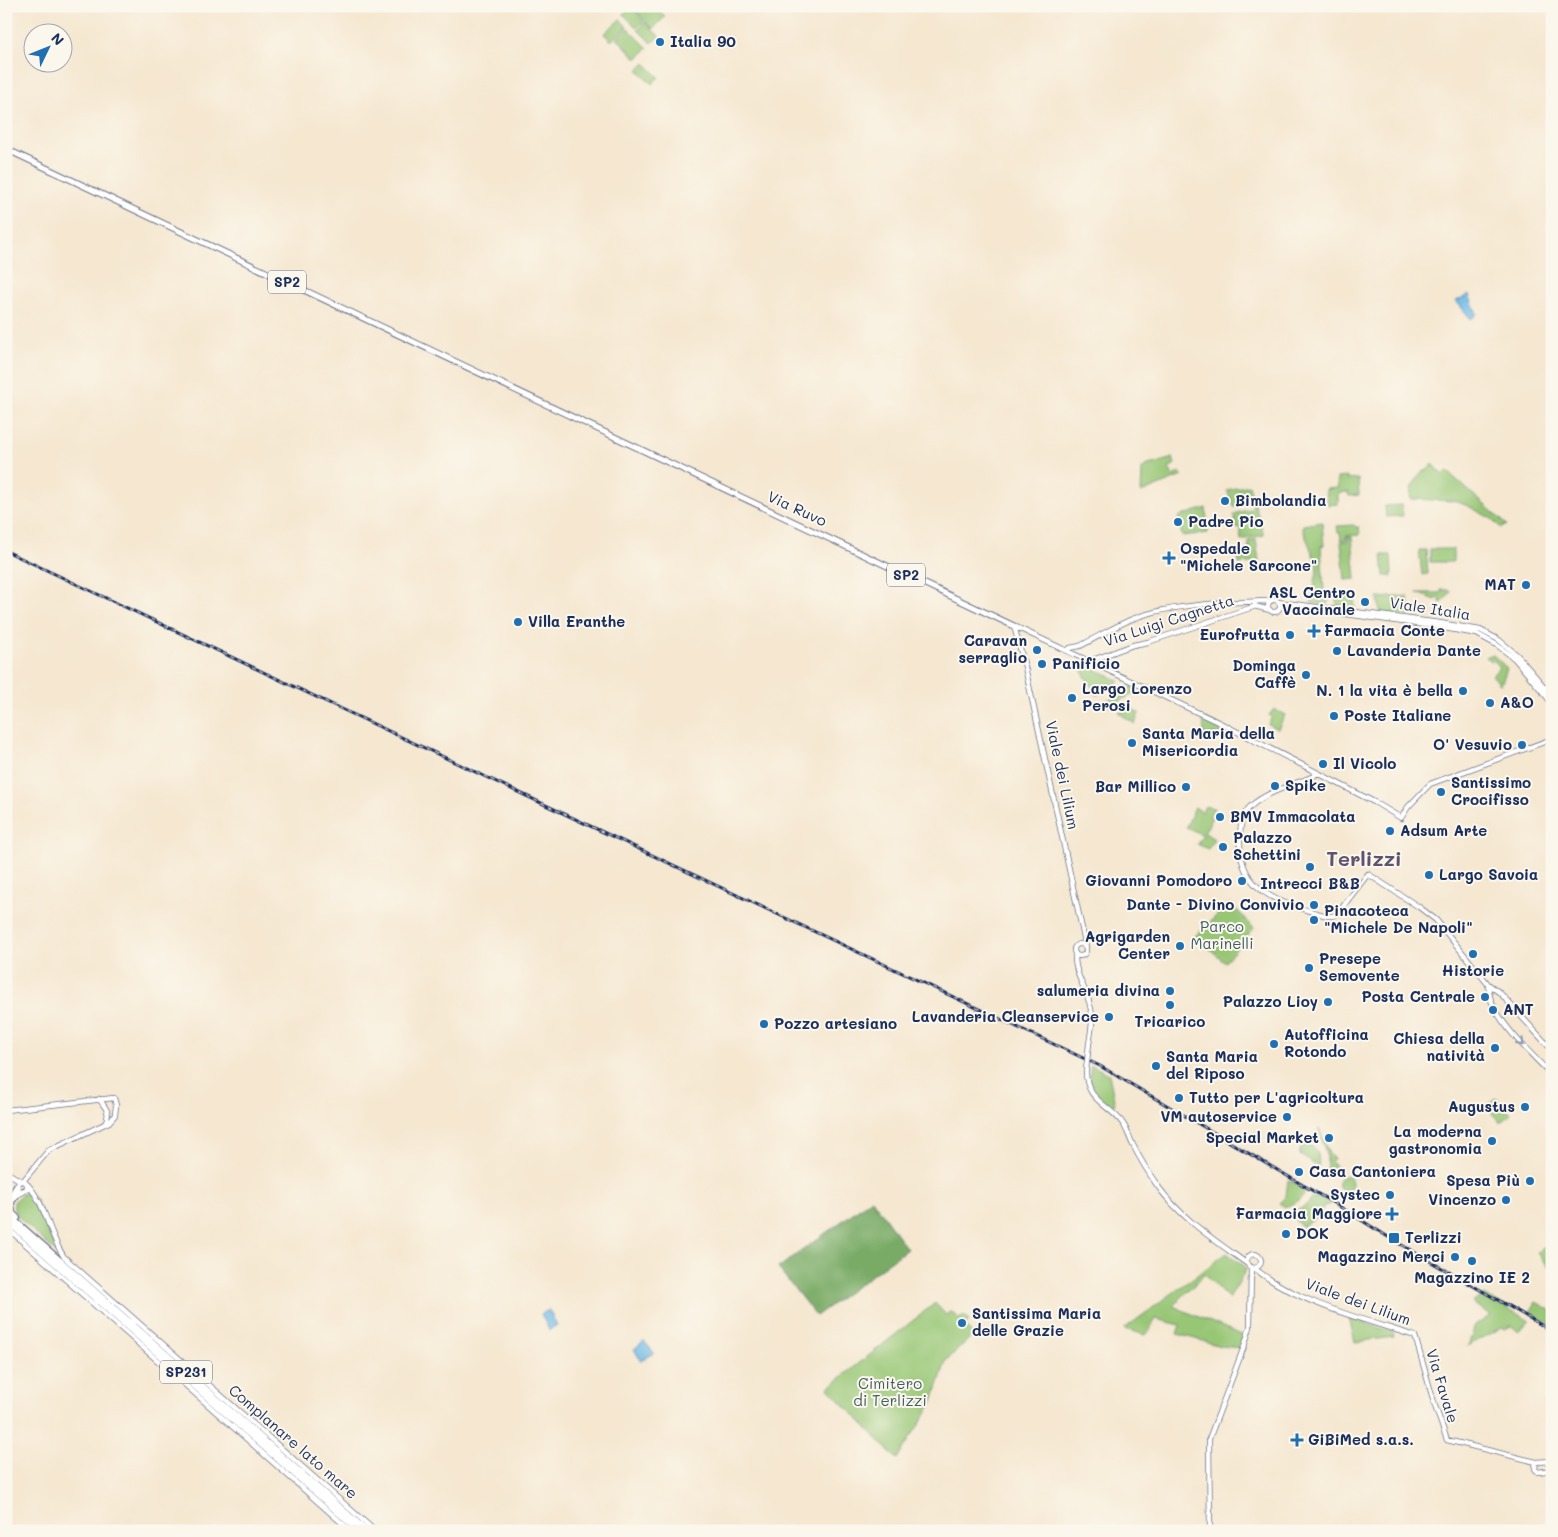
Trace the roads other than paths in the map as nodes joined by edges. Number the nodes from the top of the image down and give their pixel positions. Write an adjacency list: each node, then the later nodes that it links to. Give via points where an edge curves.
1 (6, 149): 8 (main road, Via Ruvo / SP2)
2 (1271, 601): 3 (main road); 4 (main road); 7 (main road, via 1268,605)
3 (1244, 602): 5 (main road); 9 (main road, via 1166,610 1134,618)
4 (1278, 602): 6 (main road); 13 (main road, Viale Italia, via 1475,629 1512,650)
5 (1256, 606): 7 (main road); 12 (main road, Via Luigi Cagnetta)
6 (1280, 607): 7 (main road, via 1276,612); 14 (main road, Viale Italia, via 1478,634 1515,659)
7 (1270, 610)
8 (1014, 626): 10 (main road, SP2); 17 (main road, Viale dei Lilium)
9 (1080, 646): 10 (main road); 11 (main road)
10 (1067, 651): 11 (main road, SP2)
11 (1078, 656): 12 (main road, SP2)
12 (1090, 661): 16 (main road)
13 (1552, 696)
14 (1552, 703)
15 (1552, 739): 16 (main road, via 1430,784 1400,818)
16 (1316, 772): 23 (main road, via 1314,776 1256,802 1243,816 1241,853 1252,881 1283,903 1330,916 1340,911 1368,874 1434,918)
17 (1082, 929): 18 (main road, Viale dei Lilium); 19 (main road, Viale dei Lilium)
18 (1079, 943): 19 (main road); 20 (main road, Viale dei Lilium, via 1074,948)
19 (1086, 947): 21 (main road, via 1086,953)
20 (1075, 953): 21 (main road); 22 (main road, Viale dei Lilium)
21 (1081, 956): 22 (main road)
22 (1076, 971): 40 (main road, Viale dei Lilium, bridge, via 1091,1008 1086,1070 1093,1094 1122,1122 1139,1155 1178,1210)
23 (1488, 984): 24 (main road); 25 (main road)
24 (1500, 992): 25 (main road); 26 (main road)
25 (1490, 1000): 27 (main road, one-way to 27, via 1512,1032)
26 (1552, 1050)
27 (1552, 1075)
28 (99, 1100): 29 (main road); 30 (main road, via 108,1112); 30 (main road, via 114,1098 116,1105 115,1115)
29 (6, 1110)
30 (102, 1126): 32 (main road, via 49,1150)
31 (6, 1172): 32 (main road, Complanare lato mare)
32 (22, 1184): 33 (main road); 33 (main road, via 18,1189); 34 (main road, Complanare lato mare); 35 (highway)
33 (24, 1191): 34 (main road); 39 (highway, via 13,1198 10,1207)
34 (36, 1197): 52 (main road, Complanare lato mare, via 64,1257)
35 (6, 1199)
36 (6, 1213): 39 (highway, SP231)
37 (6, 1220): 50 (highway, SP231)
38 (6, 1227): 49 (main road)
39 (37, 1240): 51 (highway, SP231)
40 (1238, 1257): 41 (main road); 43 (main road, Viale dei Lilium)
41 (1250, 1257): 42 (main road, via 1259,1256); 43 (main road)
42 (1260, 1265): 43 (main road); 44 (main road)
43 (1251, 1267): 44 (main road, Viale dei Lilium); 53 (main road, via 1250,1327 1209,1439)
44 (1267, 1278): 45 (main road, Viale dei Lilium, via 1347,1315)
45 (1415, 1336): 46 (main road, Via Favale, via 1447,1440)
46 (1536, 1462): 47 (main road); 48 (main road, via 1538,1472)
47 (1552, 1462)
48 (1552, 1470)
49 (351, 1531)
50 (359, 1531)
51 (367, 1531)
52 (375, 1531)
53 (1210, 1531)

